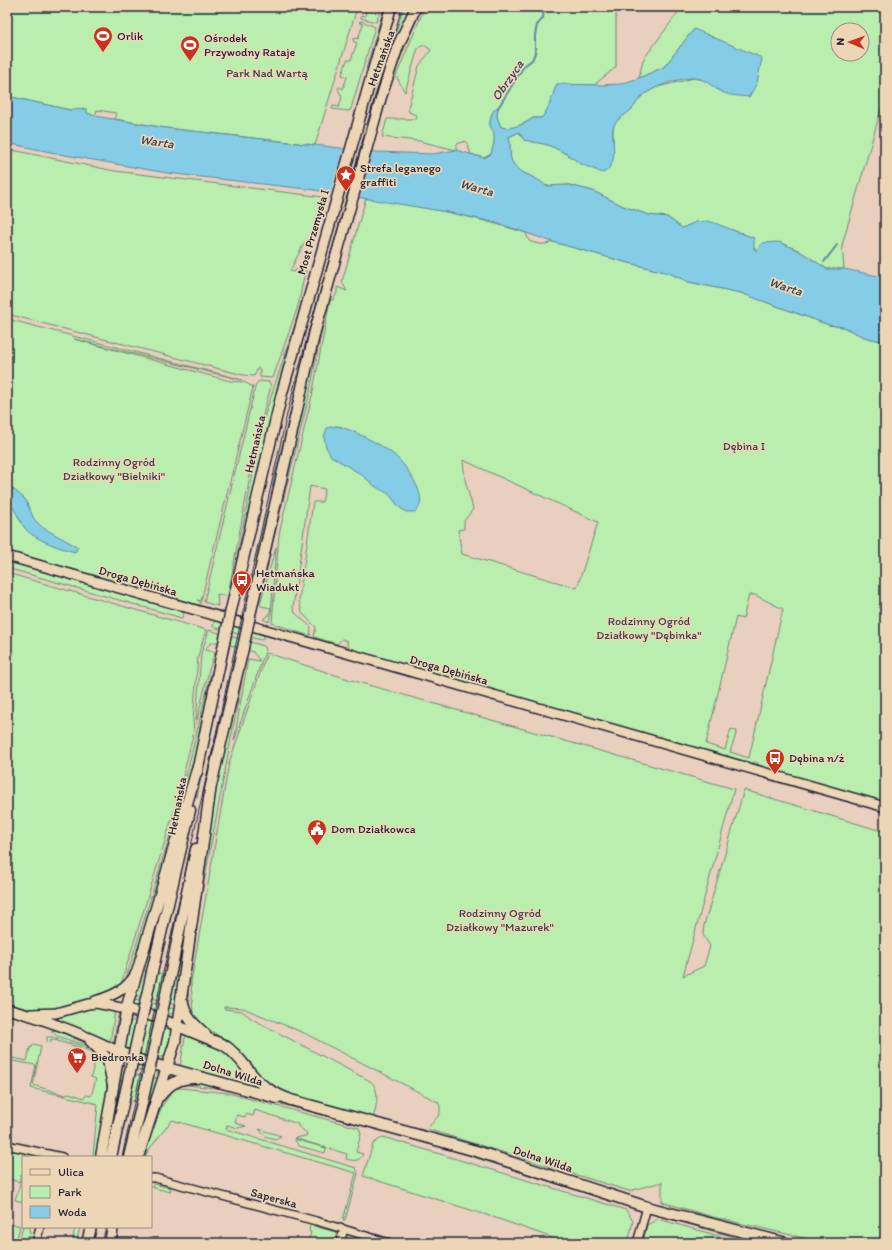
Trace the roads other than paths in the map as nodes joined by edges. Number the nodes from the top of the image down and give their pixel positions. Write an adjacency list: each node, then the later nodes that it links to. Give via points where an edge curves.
1 (391, 7): 3 (main road, Hetmańska)
2 (416, 7): 7 (main road, Hetmańska, bridge, via 398,46 381,97 304,374)
3 (366, 93): 4 (main road, Most Przemysła I)
4 (311, 287): 6 (main road, Hetmańska, bridge, via 275,420)
5 (7, 556): 8 (street, Droga Dębińska)
6 (198, 766): 9 (main road); 27 (main road, Hetmańska, bridge, via 176,876)
7 (211, 785): 10 (main road); 28 (main road, bridge)
8 (885, 807)
9 (137, 970): 11 (street, via 130,982 119,992); 12 (main road)
10 (182, 993): 15 (main road); 17 (main road, via 187,1015)
11 (88, 1004): 12 (street, via 100,1003); 14 (street, via 56,1013)
12 (126, 1009): 15 (main road, Dolna Wilda); 18 (main road)
13 (7, 1010): 14 (street)
14 (22, 1013): 16 (street)
15 (178, 1025): 17 (main road, Dolna Wilda); 19 (main road)
16 (84, 1037): 18 (street); 21 (street, via 107,1058)
17 (211, 1040): 23 (main road, Dolna Wilda, via 232,1050 256,1079 270,1091)
18 (118, 1051): 19 (main road, Dolna Wilda, via 135,1059); 21 (main road)
19 (168, 1067): 20 (main road, Dolna Wilda); 22 (main road)
20 (205, 1079): 22 (main road, via 178,1080); 23 (main road, Dolna Wilda)
21 (112, 1087): 26 (main road)
22 (157, 1099): 29 (main road)
23 (291, 1100): 31 (main road, Dolna Wilda, via 476,1151)
24 (7, 1145): 25 (street)
25 (57, 1156)
26 (101, 1156)
27 (111, 1156)
28 (129, 1156)
29 (138, 1156)
30 (152, 1178): 34 (street, Saperska)
31 (647, 1207): 39 (street); 40 (main road, Dolna Wilda)
32 (40, 1228): 35 (street)
33 (91, 1228): 36 (main road)
34 (344, 1229): 37 (street); 38 (street, Saperska)
35 (36, 1243)
36 (87, 1243)
37 (340, 1243)
38 (390, 1243)
39 (637, 1243)
40 (786, 1243)

